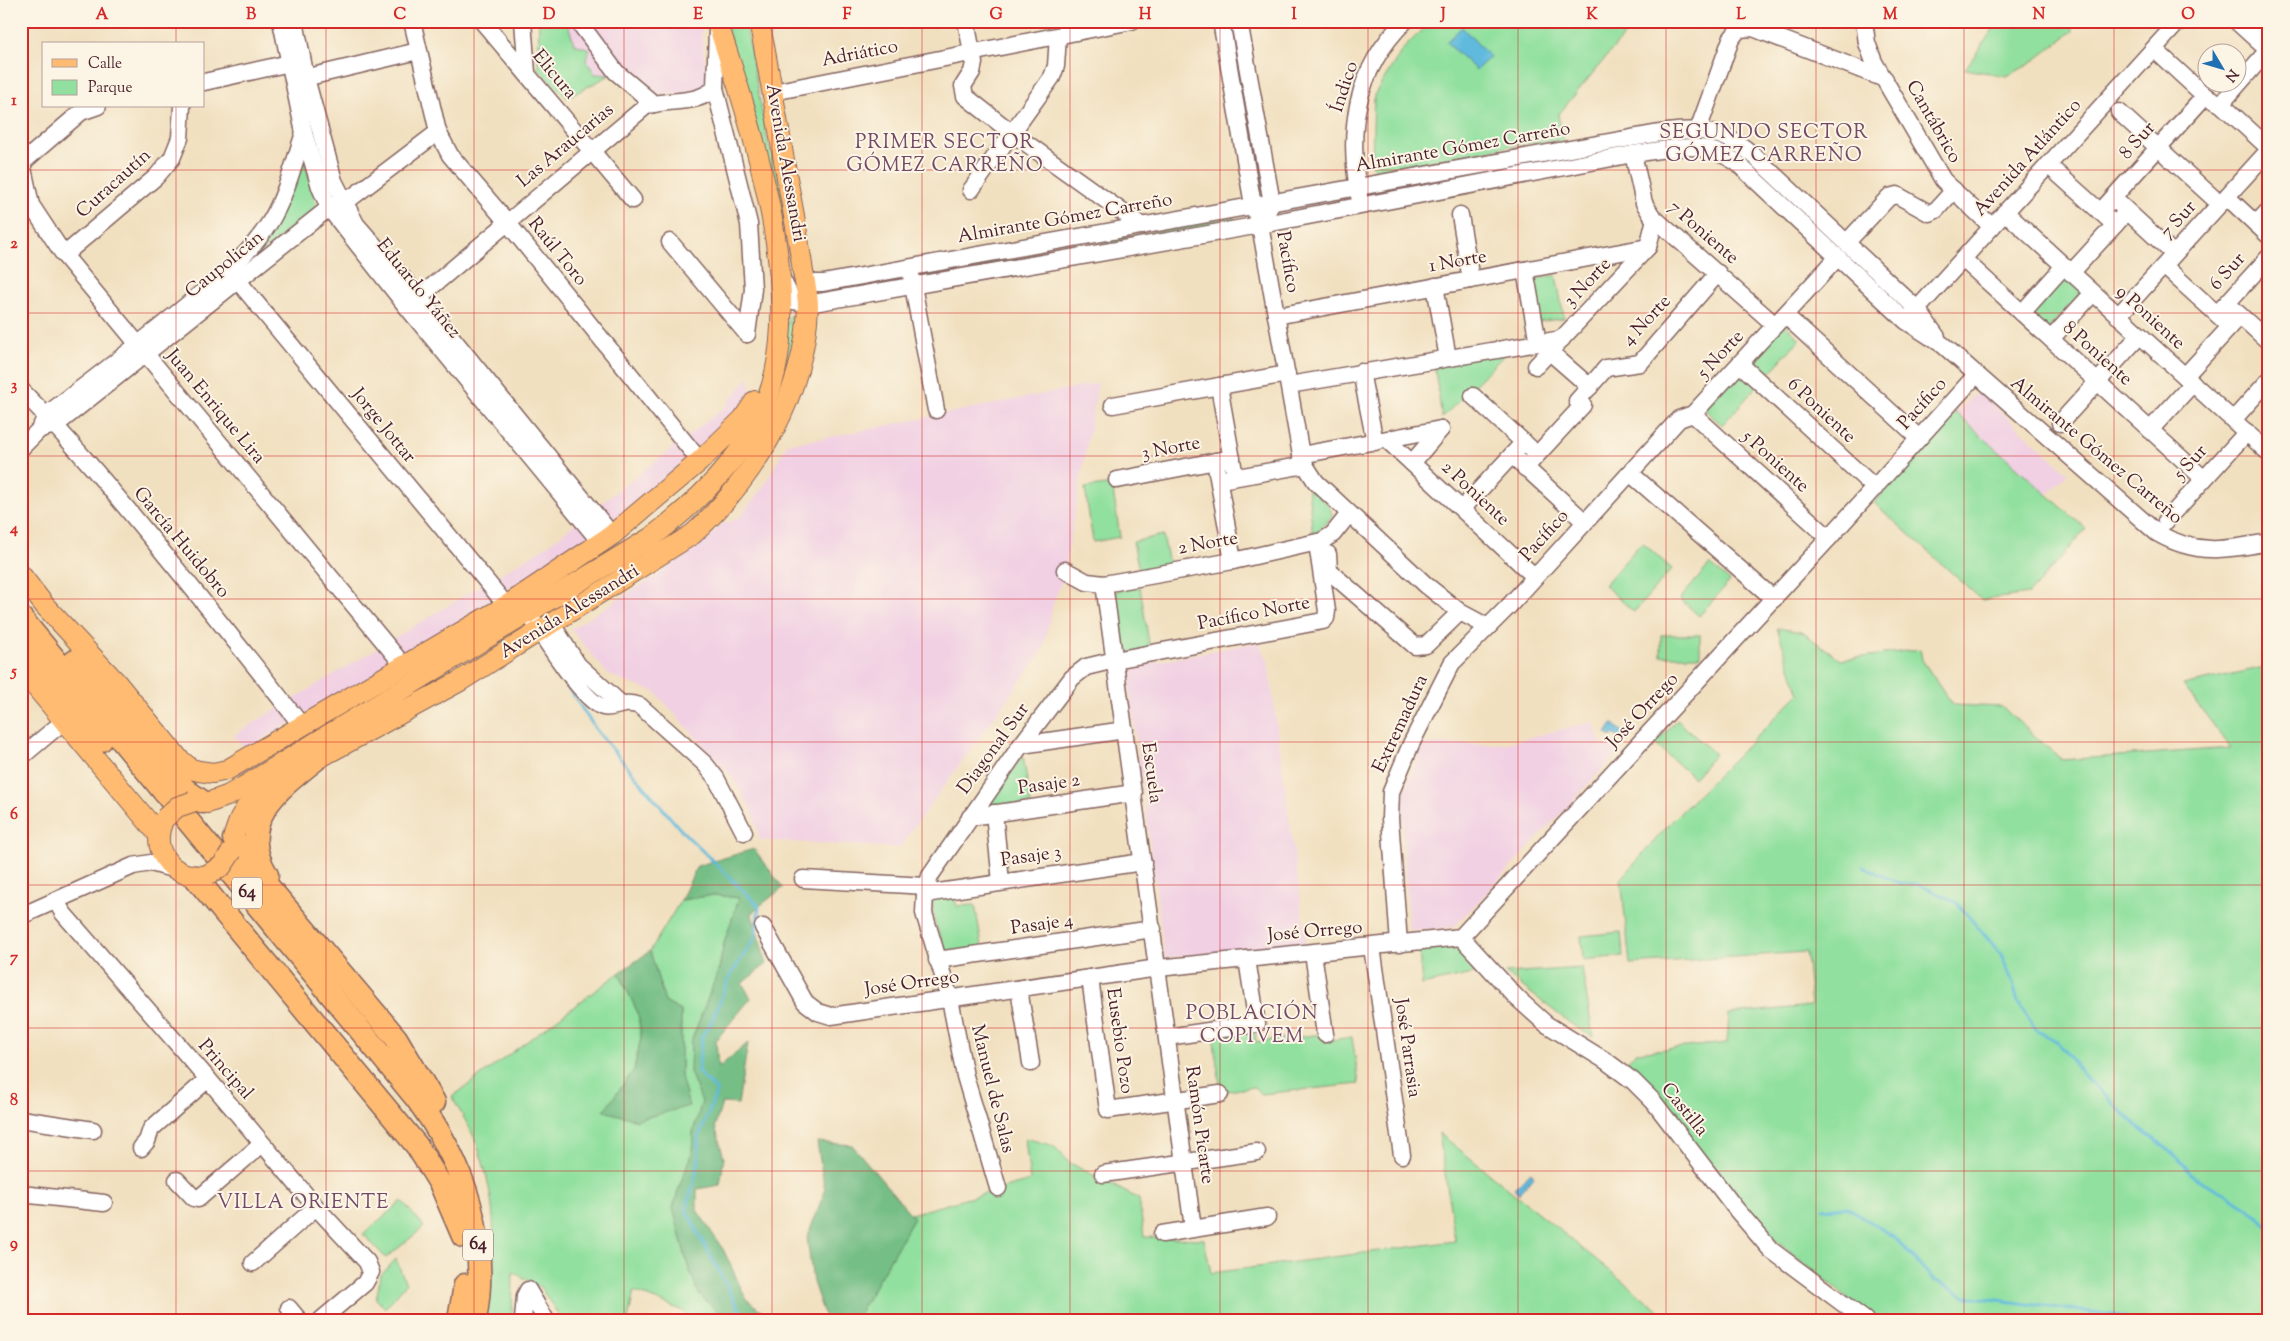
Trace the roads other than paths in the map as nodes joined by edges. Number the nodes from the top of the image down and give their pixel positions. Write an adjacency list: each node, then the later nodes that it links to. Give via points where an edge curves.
1 (281, 21): 23 (street, Eduardo Yáñez)
2 (295, 21): 23 (street, Eduardo Yáñez)
3 (412, 21): 21 (street, Raúl Toro)
4 (482, 21): 24 (street, Elicura)
5 (523, 21): 24 (street)
6 (578, 21): 31 (street, via 616,72)
7 (759, 21): 29 (main road, Avenida Alessandri)
8 (966, 21): 22 (street)
9 (1132, 21): 18 (street, Adriático)
10 (1221, 21): 54 (street, Pacífico)
11 (1239, 21): 52 (street)
12 (1405, 21): 46 (street, Índico, via 1380,52 1360,95 1353,127)
13 (1864, 21): 25 (street, Cantábrico, via 1870,52)
14 (2179, 21): 20 (street, Avenida Atlántico)
15 (2236, 21): 19 (street)
16 (717, 22): 28 (street); 86 (main road, Avenida Alessandri, via 743,100)
17 (2269, 27): 19 (street)
18 (1058, 36): 22 (street, Adriático); 39 (street, via 1052,77)
19 (2265, 46): 32 (street)
20 (2154, 49): 30 (street); 45 (street, Avenida Atlántico)
21 (418, 51): 26 (street); 37 (street, Raúl Toro)
22 (973, 53): 29 (street, Adriático); 39 (street, via 973,68 963,86 963,93)
23 (297, 62): 26 (street, Eduardo Yáñez); 27 (street)
24 (527, 73): 42 (street, Elicura)
25 (1885, 79): 36 (street, via 1753,28 1739,29 1731,39); 48 (street, Cantábrico, via 1942,180)
26 (300, 80): 38 (street, Eduardo Yáñez); 53 (street, Eduardo Yáñez, via 334,181)
27 (205, 82)
28 (715, 88): 31 (street, Las Araucarias, via 704,96 689,100); 70 (street, via 746,206 750,234 753,289 747,334)
29 (773, 92): 87 (main road, Avenida Alessandri)
30 (2205, 96): 32 (street); 40 (street, 8 Sur)
31 (654, 104): 42 (street, Las Araucarias, via 635,114)
32 (2221, 104): 41 (street)
33 (92, 108): 44 (street, via 81,112)
34 (182, 108): 75 (street, Curacautín, via 180,138 172,158 156,177)
35 (2119, 112): 40 (street)
36 (1698, 130): 46 (street, Almirante Gómez Carreño, via 1646,136); 71 (street, Almirante Gómez Carreño, via 1725,136 1744,147)
37 (438, 132): 53 (street, Caupolicán); 62 (street, Raúl Toro, via 450,155)
38 (304, 133): 53 (street, Eduardo Yáñez, via 320,187); 85 (street, Caupolicán, via 284,193 271,220)
39 (1012, 133): 47 (street); 66 (street)
40 (2158, 148): 49 (street, 8 Sur); 51 (street)
41 (2269, 149): 51 (street, 7 Sur)
42 (593, 150): 50 (street, Elicura); 62 (street, Las Araucarias)
43 (1633, 154): 55 (street, Almirante Gómez Carreño); 61 (street, 7 Poniente, via 1644,202); 76 (street, Almirante Gómez Carreño, via 1687,146 1705,148 1726,156)
44 (22, 160): 75 (street, Juan Enrique Lira, via 31,205)
45 (2048, 165): 58 (street, Avenida Atlántico); 59 (street)
46 (1357, 188): 52 (street, Almirante Gómez Carreño); 55 (street, Índico)
47 (971, 190)
48 (1954, 190): 67 (street, Cantábrico); 71 (street, via 1936,210 1929,213 1897,195 1889,197)
49 (2113, 198): 57 (street); 59 (street, 8 Sur)
50 (633, 200)
51 (2223, 200): 63 (street); 79 (street, 7 Sur)
52 (1272, 203): 54 (street, Almirante Gómez Carreño); 64 (street, Pacífico)
53 (336, 205): 85 (street, Caupolicán); 92 (street, Eduardo Yáñez, via 356,224)
54 (1253, 206): 64 (street, Pacífico); 66 (street, Almirante Gómez Carreño)
55 (1360, 206): 64 (street, Almirante Gómez Carreño)
56 (2269, 210): 63 (street)
57 (2127, 211): 65 (street); 79 (street)
58 (2005, 212): 67 (street, Avenida Atlántico); 83 (street, 9 Poniente)
59 (2100, 212): 65 (street)
60 (1460, 215): 88 (street)
61 (1656, 219): 73 (street, 3 Norte); 84 (street, 7 Poniente)
62 (507, 222): 92 (street, Las Araucarias); 137 (street, Raúl Toro)
63 (2256, 224): 69 (street)
64 (1260, 225): 74 (street, Almirante Gómez Carreño); 97 (street, Pacífico)
65 (2115, 225): 83 (street)
66 (1142, 226): 68 (street, Almirante Gómez Carreño)
67 (1992, 227): 78 (street, Avenida Atlántico)
68 (1097, 234): 72 (street, Almirante Gómez Carreño); 74 (street)
69 (2269, 236)
70 (670, 242)
71 (1846, 243): 96 (street, Almirante Gómez Carreño)
72 (1023, 247): 80 (street); 81 (street, Almirante Gómez Carreño)
73 (1648, 247): 82 (street, 1 Norte); 104 (street, 3 Norte, via 1562,339)
74 (1100, 253): 80 (street, Almirante Gómez Carreño)
75 (64, 255): 105 (street, Juan Enrique Lira)
76 (1838, 257): 96 (street, Almirante Gómez Carreño); 99 (street, 5 Norte)
77 (2269, 257): 94 (street, 6 Sur)
78 (1963, 259): 95 (street, 8 Poniente); 96 (street, Avenida Atlántico)
79 (2169, 260): 94 (street); 98 (street, 7 Sur)
80 (1026, 267): 89 (street, Almirante Gómez Carreño)
81 (910, 268): 87 (street, Almirante Gómez Carreño, via 823,284 813,283); 89 (street)
82 (1524, 270): 88 (street, 1 Norte); 104 (street)
83 (2068, 270): 91 (street, 9 Poniente); 95 (street)
84 (1718, 273): 99 (street, 7 Poniente); 117 (street, 4 Norte, via 1640,363 1606,368)
85 (233, 275): 105 (street, Caupolicán); 166 (street, Jorge Jottar)
86 (781, 277): 93 (street, Avenida Alessandri, via 793,301); 110 (main road, Avenida Alessandri)
87 (804, 277): 93 (main road, Avenida Alessandri)
88 (1471, 280): 90 (street, 1 Norte)
89 (913, 286): 93 (street, Almirante Gómez Carreño); 121 (street)
90 (1435, 286): 97 (street, 1 Norte); 106 (street)
91 (2093, 293): 98 (street, 9 Poniente); 102 (street)
92 (413, 302): 155 (street, Eduardo Yáñez)
93 (808, 304): 153 (main road, Avenida Alessandri, via 802,355 790,396 768,441 739,485)
94 (2222, 309): 100 (street)
95 (2022, 313): 102 (street, 8 Poniente)
96 (1912, 315): 111 (street, Almirante Gómez Carreño)
97 (1276, 316): 112 (street, Pacífico)
98 (2118, 316): 101 (street, 9 Poniente)
99 (1780, 320): 107 (street, 5 Norte); 128 (street, 7 Poniente)
100 (2235, 321): 103 (street); 113 (street)
101 (2140, 335): 113 (street, 9 Poniente); 115 (street)
102 (2051, 340): 115 (street, 8 Poniente)
103 (2269, 342)
104 (1544, 348): 106 (street); 108 (street); 117 (street)
105 (142, 350): 124 (street, Caupolicán); 174 (street, Juan Enrique Lira)
106 (1448, 358): 109 (street)
107 (1740, 364): 122 (street, 5 Norte); 148 (street, 6 Poniente)
108 (1536, 366)
109 (1361, 372): 112 (street); 129 (street)
110 (775, 373): 137 (main road, Avenida Alessandri, via 743,419); 146 (main road, Avenida Alessandri, via 749,434)
111 (1976, 375): 128 (street, Pacífico); 157 (street, Almirante Gómez Carreño, via 2157,533 2181,545 2205,550 2230,550)
112 (1288, 380): 116 (street); 136 (street, Pacífico)
113 (2189, 380): 123 (street, 9 Poniente); 126 (street)
114 (2269, 380): 123 (street)
115 (2098, 382): 125 (street); 126 (street, 8 Poniente)
116 (1219, 386): 120 (street); 135 (street)
117 (1590, 387): 133 (street, 4 Norte, via 1577,401 1582,405)
118 (21, 390): 124 (street, García Huidobro)
119 (1473, 396): 130 (street)
120 (1113, 405)
121 (936, 410)
122 (1694, 414): 141 (street, 5 Norte, via 1679,419); 154 (street, 5 Poniente)
123 (2233, 420): 127 (street, 9 Poniente)
124 (47, 423): 131 (street, Caupolicán); 177 (street, García Huidobro, via 241,647)
125 (2060, 423)
126 (2150, 430): 143 (street, 8 Poniente)
127 (2247, 432): 132 (street, 9 Poniente); 143 (street, 5 Sur)
128 (1920, 438): 148 (street, Pacífico)
129 (1381, 441): 136 (street); 139 (street, 2 Poniente); 139 (street, via 1441,430)
130 (1524, 442): 133 (street); 134 (street)
131 (21, 448)
132 (2269, 453)
133 (1537, 454): 140 (street, 4 Norte)
134 (1512, 455): 140 (street); 149 (street)
135 (1232, 458): 138 (street, 3 Norte); 142 (street)
136 (1303, 460): 142 (street); 150 (street, Pacífico, via 1316,482)
137 (700, 461): 147 (main road, Avenida Alessandri)
138 (1215, 461): 144 (street, 3 Norte); 145 (street)
139 (1412, 463): 149 (street, 2 Poniente)
140 (1526, 468): 151 (street)
141 (1630, 473): 151 (street, Pacífico); 164 (street)
142 (1235, 477): 145 (street)
143 (2204, 479): 152 (street, 5 Sur)
144 (1117, 480)
145 (1218, 480): 158 (street)
146 (714, 481): 147 (main road, via 695,475); 153 (main road, via 720,497); 167 (main road, Avenida Alessandri, via 682,514 652,537)
147 (670, 486): 155 (main road, Avenida Alessandri)
148 (1875, 488): 154 (street, Pacífico)
149 (1462, 509): 161 (street, 2 Poniente)
150 (1349, 514): 156 (street); 168 (street, Pacífico)
151 (1585, 522): 161 (street, Pacífico)
152 (2166, 522)
153 (693, 534): 171 (main road, Avenida Alessandri)
154 (1829, 538): 164 (street, Pacífico)
155 (606, 539): 163 (main road, Avenida Alessandri)
156 (1322, 541): 158 (street, 2 Norte); 168 (street, via 1329,571 1414,646 1426,645); 173 (street, Pacífico Norte, via 1327,615 1323,621)
157 (2269, 542)
158 (1233, 561): 162 (street, 2 Norte)
159 (1065, 570): 162 (street, 2 Norte, via 1087,582)
160 (21, 575): 177 (main road, Avenida Alessandri, via 191,769 206,773 227,770)
161 (1535, 577): 170 (street, Pacífico)
162 (1104, 584): 173 (street, Escuela)
163 (532, 590): 166 (main road, Avenida Alessandri); 167 (street, via 526,602)
164 (1774, 599): 201 (street, José Orrego)
165 (21, 601): 183 (highway, via 171,775)
166 (507, 606): 174 (main road, Avenida Alessandri)
167 (529, 611): 171 (street); 183 (main road, Avenida Alessandri, via 243,787 227,796)
168 (1460, 612): 170 (street, Pacífico)
169 (21, 618): 225 (highway, 64, via 417,1099)
170 (1488, 627): 202 (street, Extremadura, via 1452,663 1393,785 1390,818)
171 (546, 628): 181 (main road, Avenida Alessandri, via 460,681); 187 (street, via 567,672 598,706 606,708 631,702 640,706 705,764 716,778)
172 (21, 645): 234 (highway, 64, via 403,1103 440,1160 455,1198)
173 (1115, 660): 178 (street, Escuela); 179 (street, Diagonal Sur, via 1086,667 1076,674)
174 (404, 666): 177 (main road, Avenida Alessandri)
175 (21, 669): 176 (main road)
176 (64, 721): 180 (street); 186 (main road)
177 (302, 726)
178 (1124, 730): 179 (street); 182 (street, Escuela)
179 (1021, 745): 185 (street, Diagonal Sur)
180 (21, 757)
181 (315, 760): 188 (main road, Avenida Alessandri, via 256,798 240,818); 197 (highway, via 276,792 265,807 258,828 259,862)
182 (1134, 793): 184 (street, Pasaje 2); 189 (street, Escuela)
183 (201, 802): 186 (main road, bridge, via 177,807); 188 (main road, via 226,815 231,824)
184 (994, 813): 185 (street, Pasaje 2); 194 (street)
185 (970, 817): 195 (street, Diagonal Sur, via 930,876)
186 (161, 831): 190 (street); 191 (main road, via 162,854)
187 (744, 832)
188 (233, 842): 192 (main road, bridge, via 222,866); 197 (highway)
189 (1143, 862): 194 (street, Pasaje 3); 200 (street, Escuela)
190 (133, 866): 191 (street, via 151,863); 196 (street)
191 (173, 869): 192 (main road, via 186,875)
192 (201, 876): 234 (highway, via 412,1140 441,1185)
193 (803, 880): 195 (street)
194 (1001, 882): 195 (street, Pasaje 3)
195 (925, 890): 206 (street, via 924,913)
196 (56, 901): 198 (street); 214 (street, Principal)
197 (284, 904): 225 (highway, via 396,1038 442,1118)
198 (21, 916)
199 (763, 927): 210 (street, José Orrego, via 805,1002 824,1015)
200 (1153, 929): 206 (street, Pasaje 4); 207 (street, Escuela)
201 (1460, 937): 202 (street, José Orrego); 241 (street, Castilla, via 1546,1024 1633,1081 1653,1101 1736,1210 1771,1250)
202 (1399, 944): 203 (street, José Orrego)
203 (1372, 947): 204 (street, José Orrego); 222 (street, José Parrasia)
204 (1313, 953): 205 (street, José Orrego); 211 (street)
205 (1247, 959): 207 (street, José Orrego); 212 (street, via 1258,1024)
206 (937, 960): 210 (street)
207 (1158, 968): 208 (street, José Orrego); 212 (street, Ramón Picarte)
208 (1090, 978): 209 (street, José Orrego); 216 (street, Eusebio Pozo, via 1108,1110)
209 (1020, 989): 210 (street, José Orrego); 213 (street)
210 (950, 999): 227 (street, Manuel de Salas, via 965,1076)
211 (1325, 1034)
212 (1167, 1037): 216 (street, Ramón Picarte)
213 (1031, 1063)
214 (208, 1079): 219 (street, Principal); 220 (street, via 150,1129 148,1141)
215 (1220, 1094): 216 (street)
216 (1176, 1099): 223 (street, Ramón Picarte)
217 (21, 1120): 218 (street)
218 (93, 1130)
219 (262, 1144): 226 (street, via 198,1199); 230 (street, Principal)
220 (141, 1148)
221 (1257, 1152): 223 (street)
222 (1402, 1155)
223 (1184, 1163): 224 (street); 232 (street, Ramón Picarte)
224 (1103, 1174)
225 (462, 1175): 238 (highway, 64, via 477,1234 480,1274)
226 (177, 1180)
227 (998, 1188)
228 (21, 1194): 229 (street)
229 (104, 1203)
230 (316, 1207): 235 (street); 236 (street, Principal, via 367,1262 370,1272 365,1283)
231 (1267, 1217): 232 (street)
232 (1193, 1228): 233 (street)
233 (1162, 1234)
234 (463, 1236): 237 (highway, 64, via 466,1272)
235 (253, 1263)
236 (320, 1320)
237 (459, 1320)
238 (475, 1320)
239 (523, 1320): 240 (street, via 528,1290)
240 (546, 1320)
241 (1865, 1320)

